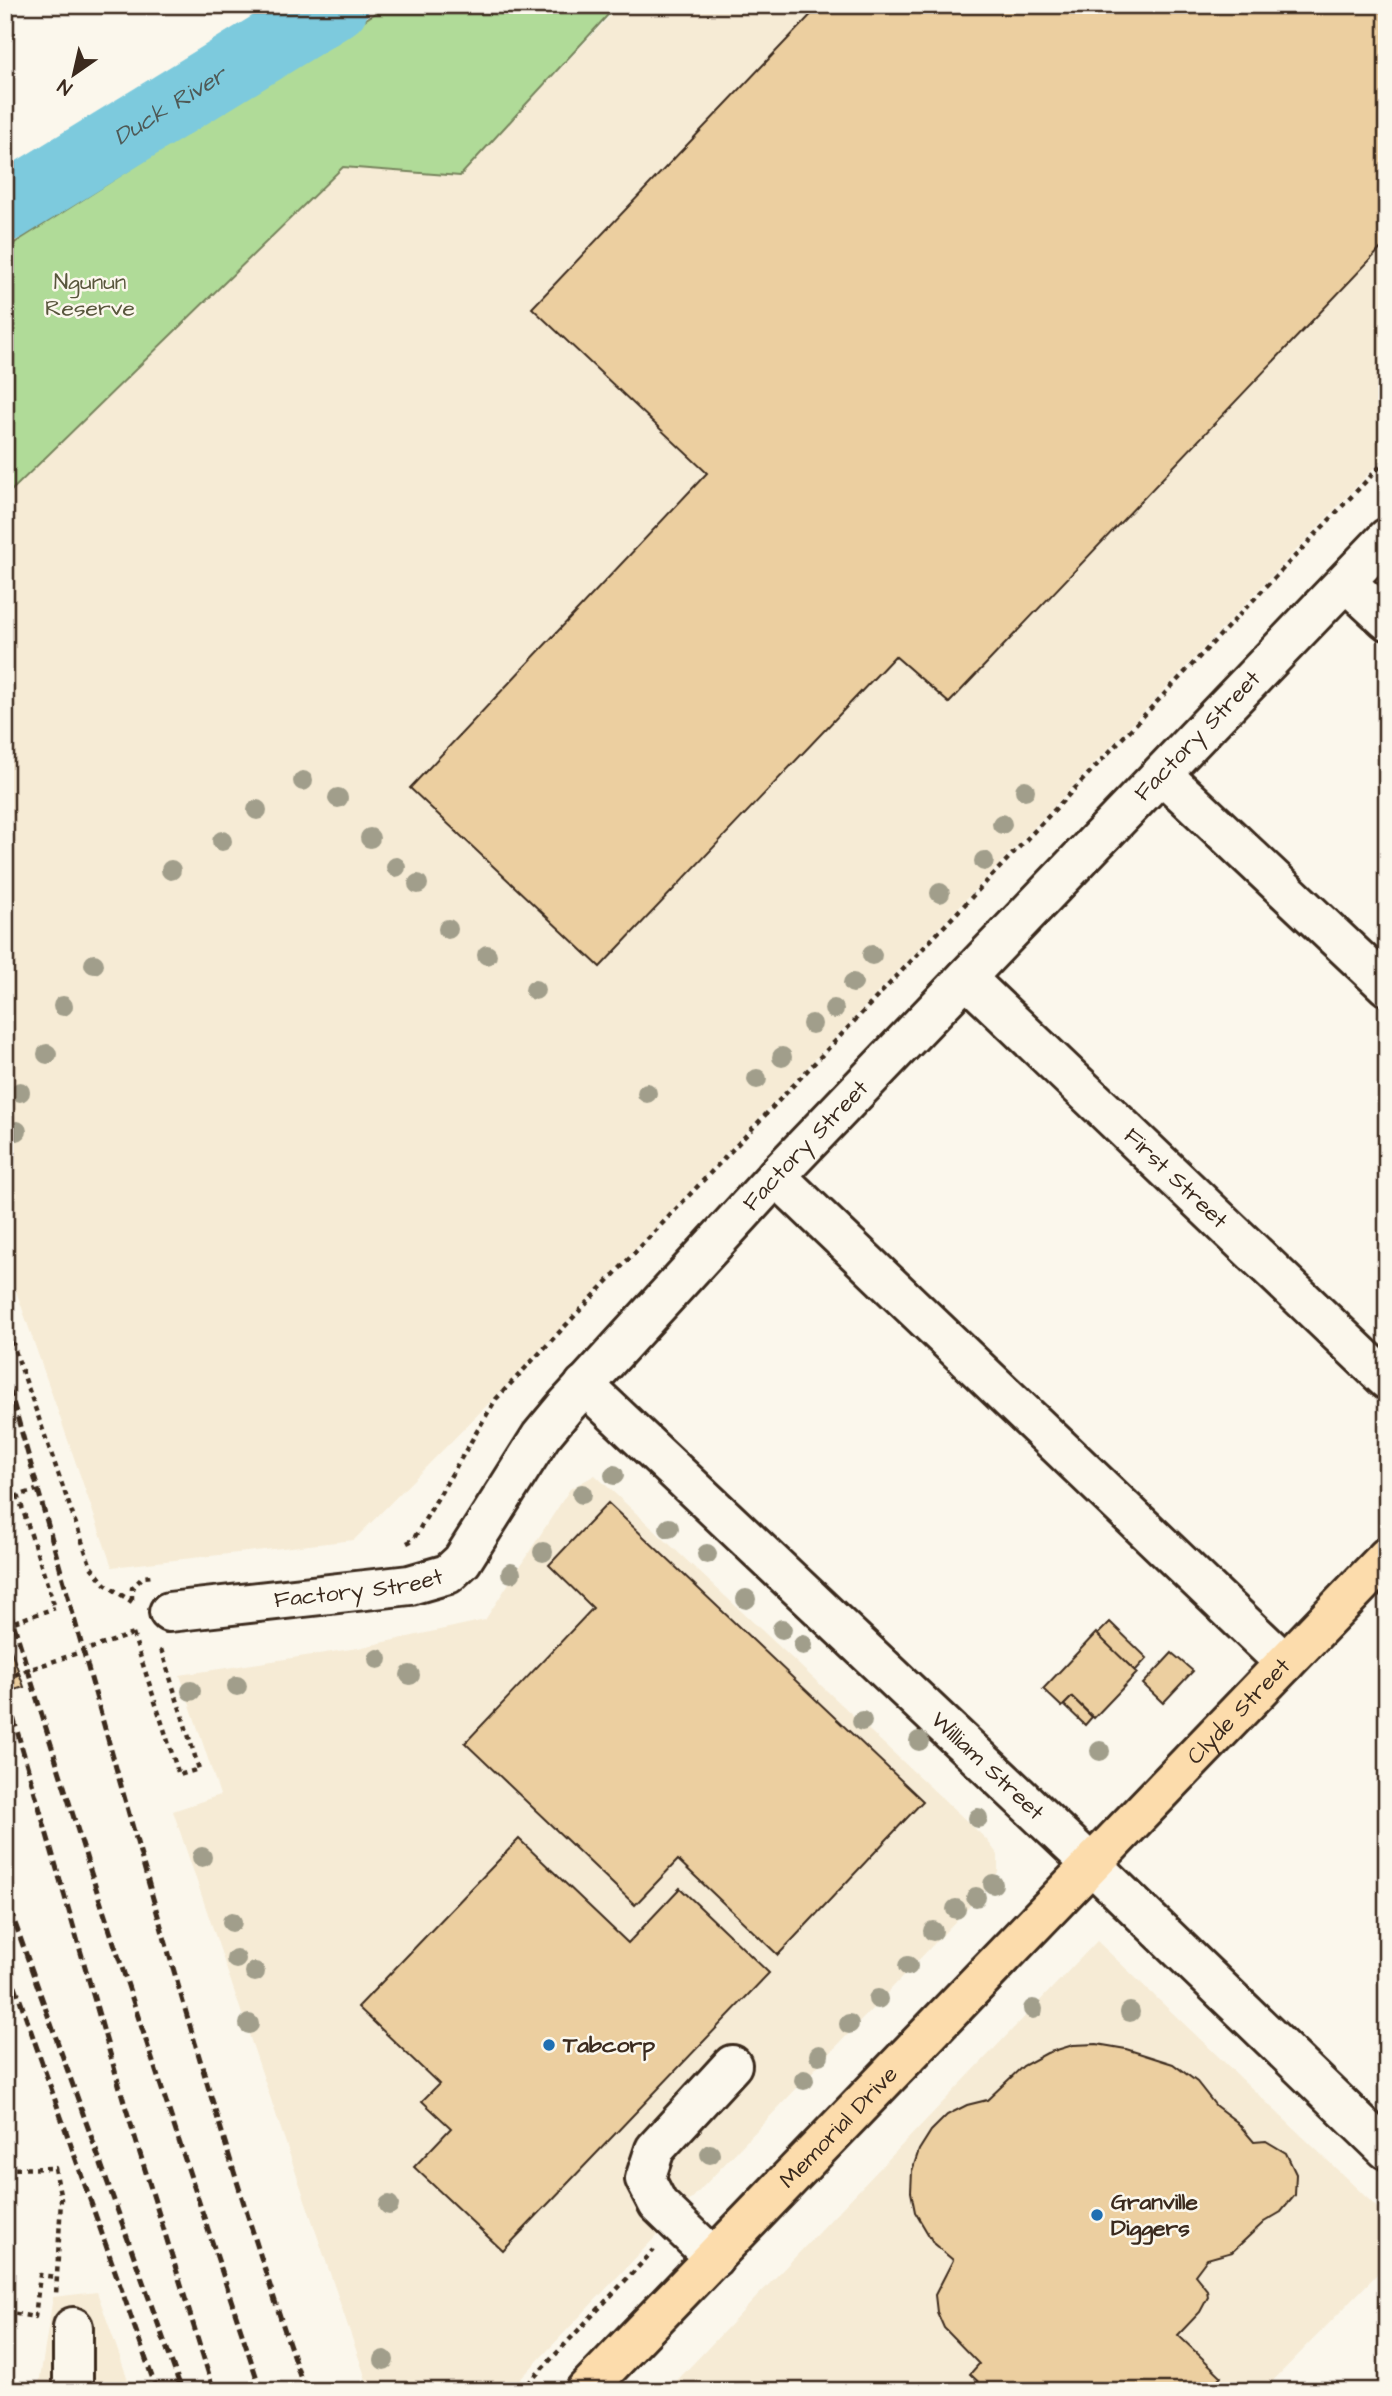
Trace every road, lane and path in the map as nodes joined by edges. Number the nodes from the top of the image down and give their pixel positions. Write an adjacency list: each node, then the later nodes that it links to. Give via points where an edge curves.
1 (1387, 459): 15 (path, via 496,1399 413,1540)
2 (1387, 538): 3 (street, Factory Street)
3 (1346, 582): 4 (street); 5 (street, Factory Street)
4 (1387, 620)
5 (1163, 774): 6 (street, Factory Street); 7 (street)
6 (966, 978): 8 (street, Factory Street); 10 (street, First Street)
7 (1387, 986)
8 (776, 1176): 11 (street, Factory Street); 21 (street)
9 (5, 1322): 18 (path, via 92,1567 105,1584)
10 (1387, 1380)
11 (584, 1385): 19 (street, Factory Street, via 541,1436 472,1548 448,1574 410,1585); 23 (street, William Street)
12 (36, 1490): 13 (path)
13 (18, 1495): 14 (path); 20 (path, bridge, via 55,1608)
14 (5, 1500)
15 (404, 1545)
16 (1387, 1557): 21 (main road, Clyde Street)
17 (156, 1575): 18 (path, via 143,1577 132,1588)
18 (131, 1602): 19 (path)
19 (156, 1620): 22 (path, bridge, via 199,1769 180,1775 133,1634)
20 (5, 1625)
21 (1285, 1663): 23 (main road, Clyde Street)
22 (5, 1678)
23 (1091, 1864): 25 (street, William Street); 28 (main road, Memorial Drive)
24 (732, 2065): 27 (street, via 655,2149 645,2179 658,2204)
25 (1387, 2150)
26 (5, 2169): 29 (path, via 55,2168 61,2200)
27 (678, 2224): 28 (street); 33 (path)
28 (715, 2258): 34 (main road, Memorial Drive)
29 (55, 2277): 30 (path, via 40,2275 35,2317); 31 (path, via 56,2297)
30 (5, 2312)
31 (73, 2326): 32 (street)
32 (73, 2391)
33 (521, 2391)
34 (585, 2391)

